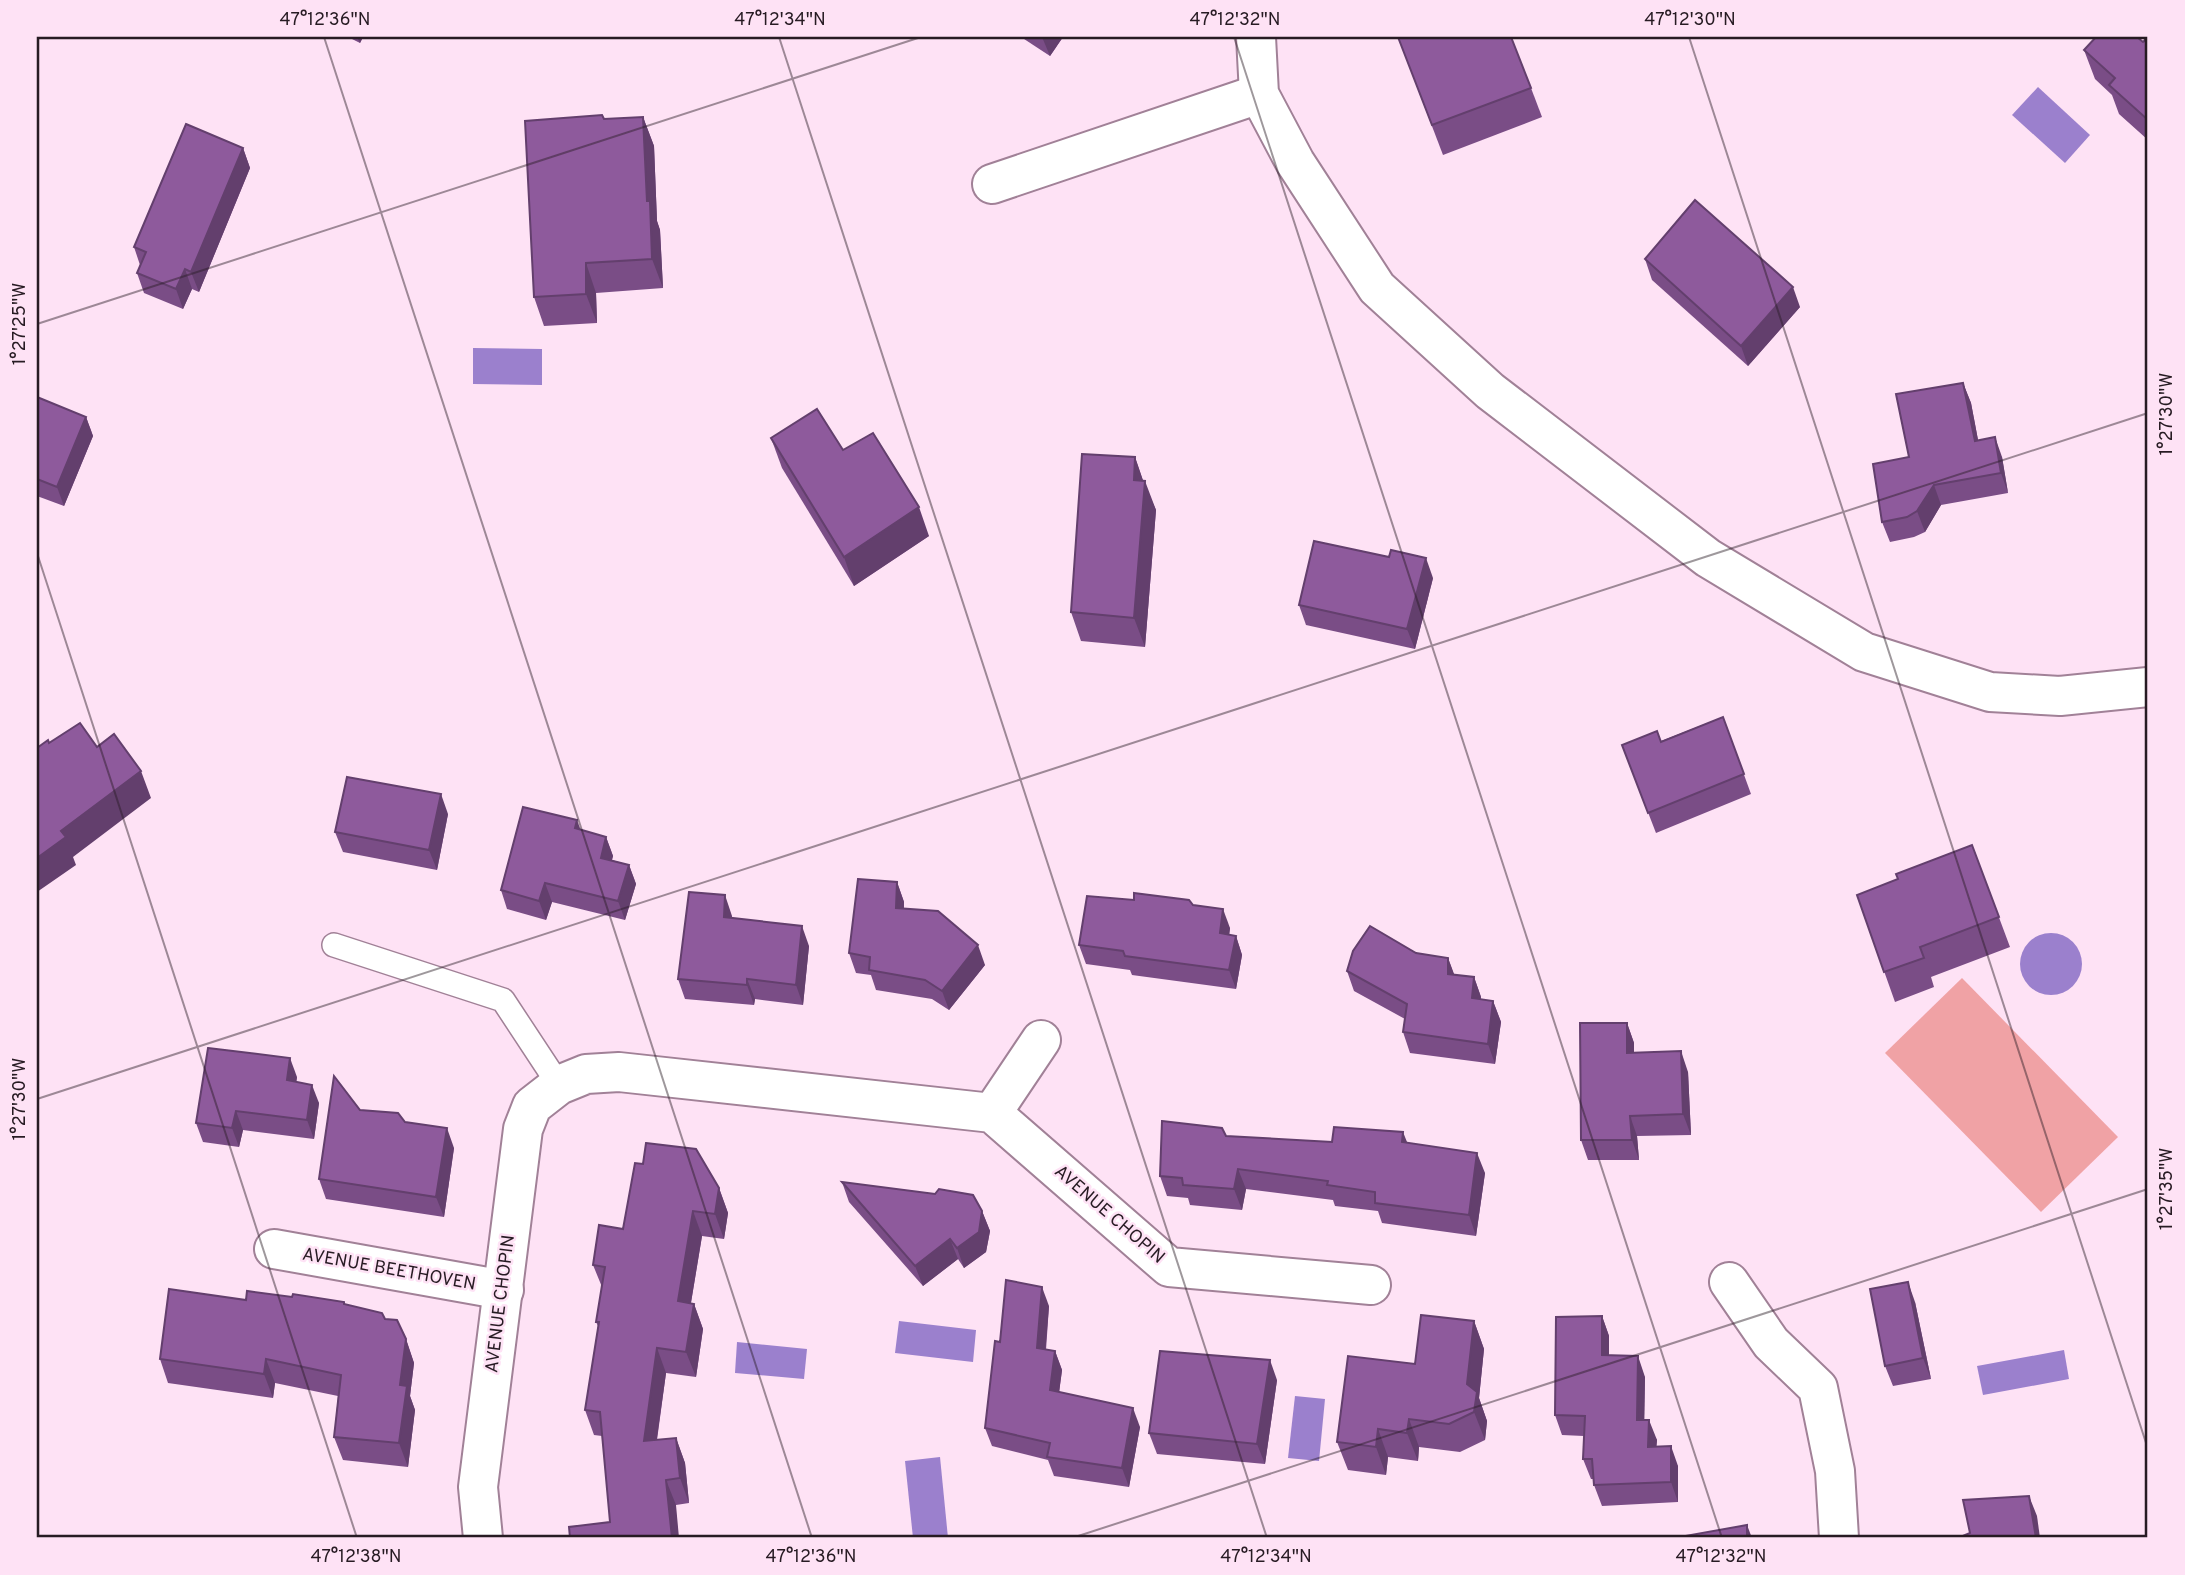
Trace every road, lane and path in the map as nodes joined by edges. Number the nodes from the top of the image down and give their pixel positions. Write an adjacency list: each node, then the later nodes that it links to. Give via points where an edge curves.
1 (1256, 37): 2 (street)
2 (1259, 94): 3 (street); 4 (street, via 1295,162 1377,288 1490,391 1708,558 1864,652 1990,692 2060,696)
3 (992, 184)
4 (2148, 687)
5 (334, 945): 7 (lane, via 503,1000)
6 (1041, 1040): 8 (street)
7 (559, 1085): 8 (street, AVENUE CHOPIN, via 586,1074 619,1072); 12 (street, AVENUE CHOPIN, via 532,1106 523,1129)
8 (992, 1113): 11 (street, AVENUE CHOPIN, via 1169,1267)
9 (274, 1249): 12 (street, AVENUE BEETHOVEN)
10 (1729, 1282): 14 (street, via 1771,1343 1818,1388 1835,1471)
11 (1371, 1285)
12 (503, 1290): 13 (street, AVENUE CHOPIN, via 478,1487)
13 (483, 1538)
14 (1839, 1538)

